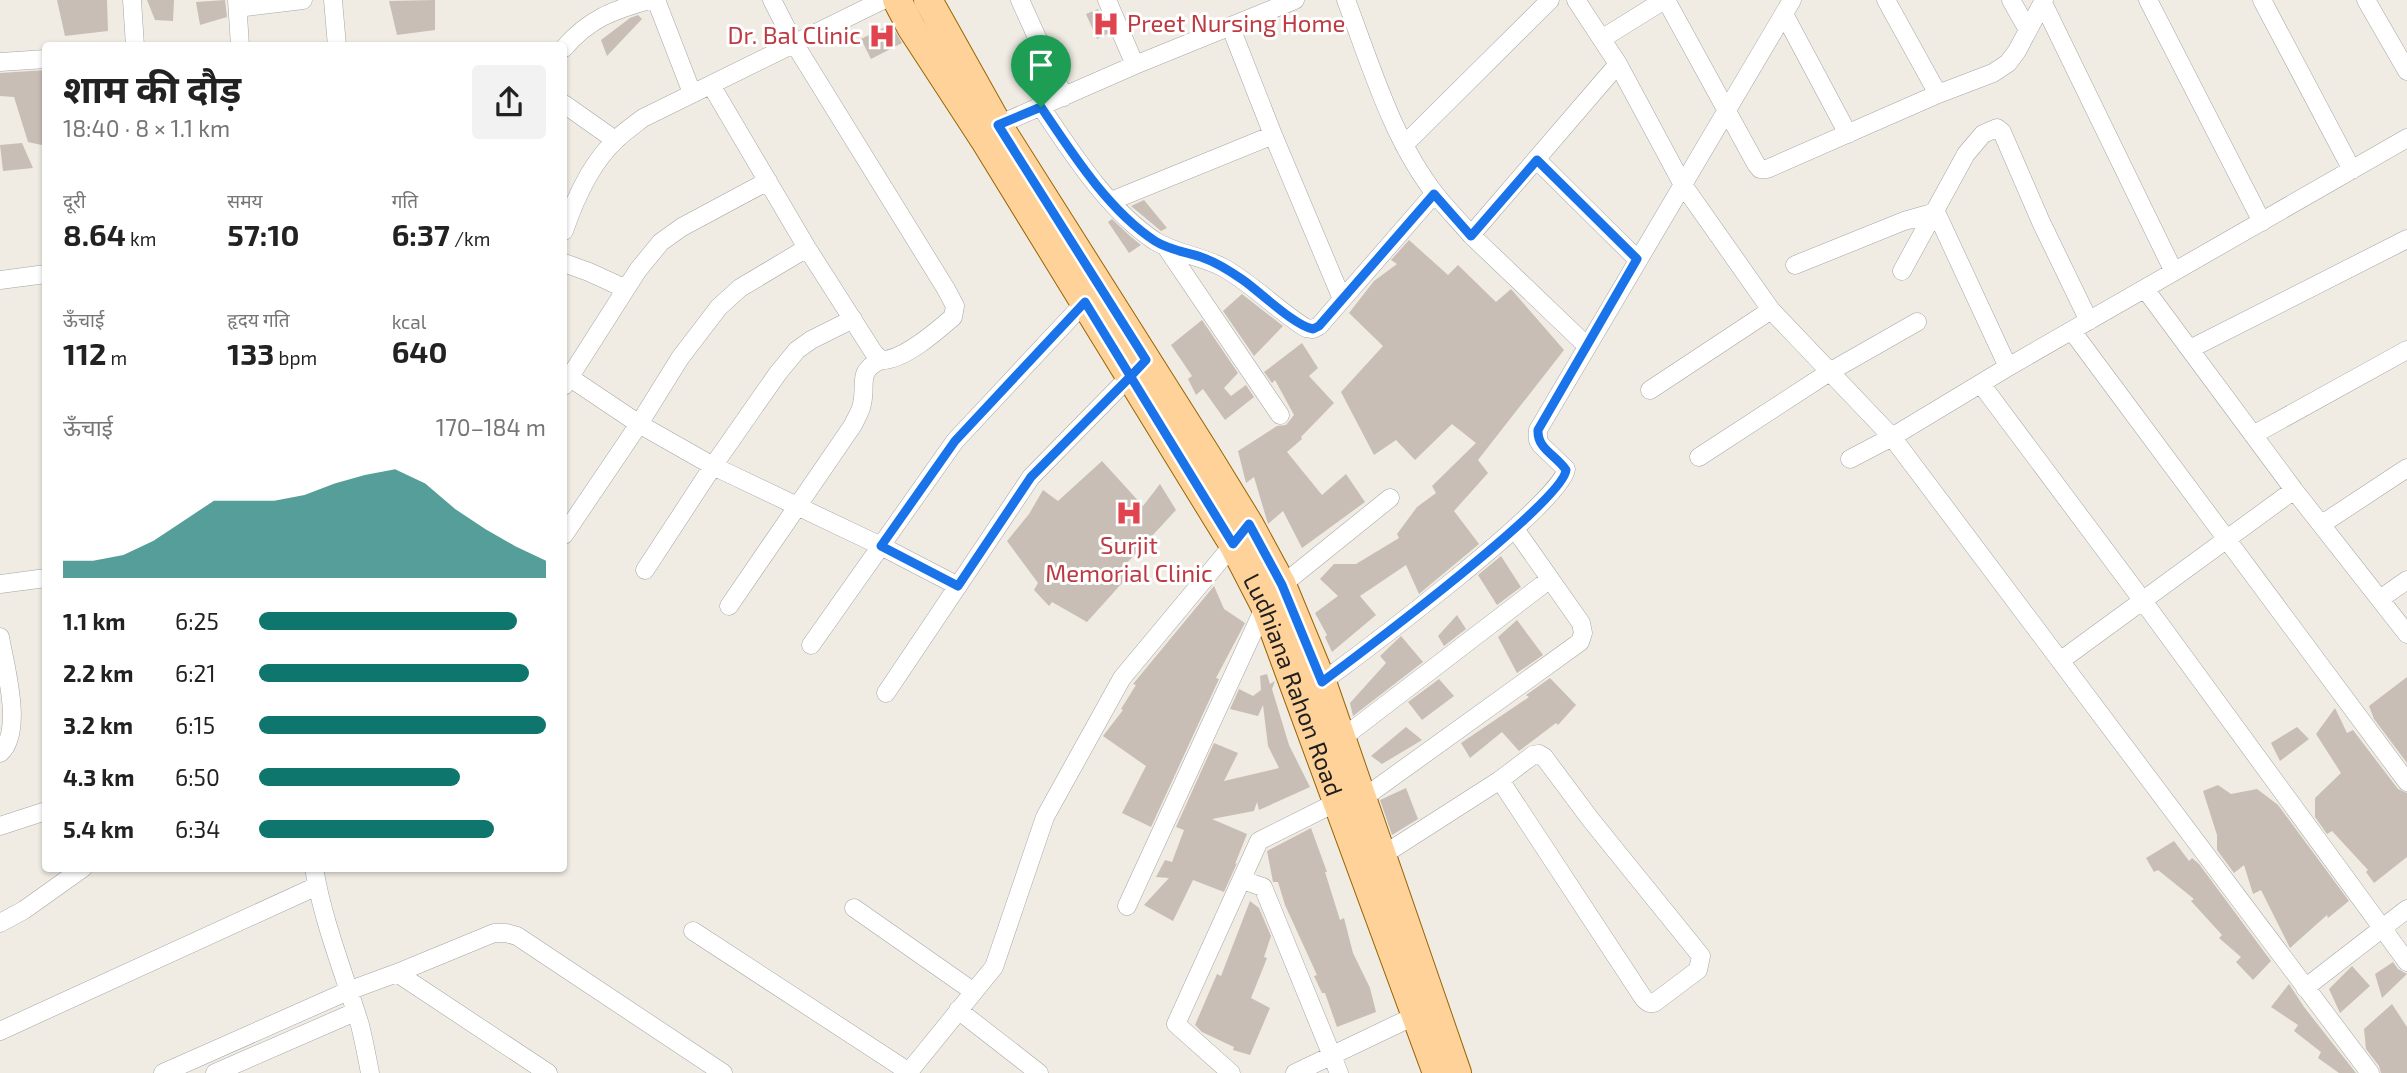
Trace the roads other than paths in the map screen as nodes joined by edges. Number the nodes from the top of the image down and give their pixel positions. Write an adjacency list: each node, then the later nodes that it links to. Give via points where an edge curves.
1 (132, 0): 28 (street)
2 (303, 0): 23 (street)
3 (333, 0): 30 (street)
4 (649, 0): 32 (street, via 603,15)
5 (656, 0): 39 (street)
6 (772, 0): 31 (street)
7 (883, 0): 31 (street)
8 (898, 0): 74 (main road, Ludhiana Rahon Road)
9 (928, 0): 45 (main road, Ludhiana Rahon Road)
10 (1020, 0): 41 (street)
11 (1107, 0): 36 (street)
12 (1295, 0): 25 (street)
13 (1346, 0): 50 (street)
14 (1550, 0): 50 (street)
15 (1576, 0): 27 (street)
16 (1665, 0): 27 (street); 44 (street)
17 (1886, 0): 40 (street)
18 (2011, 0): 26 (street)
19 (2148, 0): 58 (street)
20 (2262, 0): 52 (street)
21 (2044, 1): 26 (street); 68 (street)
22 (2372, 2): 37 (street)
23 (238, 4): 29 (street)
24 (1788, 7): 44 (street); 46 (street)
25 (1231, 28): 36 (street); 47 (street)
26 (2028, 30): 40 (street, via 2008,63)
27 (1604, 38): 35 (street)
28 (135, 42)
29 (236, 42)
30 (337, 42)
31 (794, 43): 38 (street); 83 (street, via 955,306 953,317 940,329 905,353)
32 (567, 45)
33 (42, 59): 34 (street)
34 (0, 62)
35 (1618, 64): 51 (street); 54 (street)
36 (1135, 65): 41 (street)
37 (2407, 71)
38 (711, 85): 39 (street); 53 (street)
39 (692, 93): 49 (street, via 643,118)
40 (1938, 94): 46 (street)
41 (1064, 97): 43 (street)
42 (567, 106): 49 (street)
43 (1041, 107): 45 (street); 56 (street)
44 (1727, 110): 46 (street, via 1760,169); 54 (street)
45 (998, 125): 85 (main road, Ludhiana Rahon Road)
46 (1848, 134)
47 (1273, 135): 56 (street); 73 (street)
48 (2407, 138): 52 (street)
49 (615, 140): 59 (street, via 575,200)
50 (1404, 145): 55 (street)
51 (1537, 160): 60 (street); 64 (street)
52 (2352, 170): 58 (street)
53 (768, 181): 63 (street); 71 (street, via 661,242)
54 (1683, 185): 64 (street); 75 (street)
55 (1434, 194): 60 (street); 73 (street)
56 (1111, 201): 62 (street)
57 (1936, 212): 66 (street); 67 (street); 77 (street, via 1971,147 1997,128); 84 (street)
58 (2262, 222): 68 (street)
59 (567, 223)
60 (1471, 236): 80 (street)
61 (2407, 239): 81 (street)
62 (1166, 247): 73 (street, via 1224,268 1306,328 1319,326); 90 (street)
63 (807, 248): 76 (street); 91 (street, via 740,288 719,307)
64 (1637, 259): 80 (street)
65 (567, 264): 71 (street)
66 (1795, 265)
67 (1902, 271)
68 (2174, 272): 72 (street)
69 (42, 275): 70 (street)
70 (0, 280)
71 (626, 289): 87 (street)
72 (2146, 289): 77 (street); 81 (street)
73 (1342, 299)
74 (1085, 302): 85 (main road, Ludhiana Rahon Road); 106 (street, via 955,441)
75 (1771, 310): 86 (street); 89 (street)
76 (853, 319): 83 (street); 96 (street, via 797,350)
77 (2089, 321): 79 (street)
78 (1917, 322): 86 (street)
79 (2072, 331): 84 (street); 105 (street)
80 (1587, 346): 102 (street, via 1538,430 1538,440 1563,465 1565,475)
81 (2190, 349): 92 (street)
82 (2407, 351): 92 (street)
83 (881, 360): 100 (street, via 864,373 863,400 853,425)
84 (2008, 367): 88 (street)
85 (1138, 368): 104 (main road, Ludhiana Rahon Road); 112 (street, via 1031,477)
86 (1831, 370): 93 (street); 94 (street)
87 (569, 371): 91 (street)
88 (1981, 384): 93 (street); 115 (street)
89 (1650, 390)
90 (1280, 415)
91 (639, 424): 96 (street); 103 (street)
92 (2253, 435): 98 (street)
93 (1892, 437): 95 (street); 120 (street)
94 (1699, 457)
95 (1850, 459)
96 (713, 466): 100 (street); 107 (street)
97 (2407, 468): 101 (street)
98 (2294, 490): 101 (street); 105 (street)
99 (1391, 498): 113 (street)
100 (799, 506): 106 (street); 116 (street)
101 (2322, 524): 114 (street)
102 (1515, 529): 109 (street); 121 (street)
103 (567, 530)
104 (1241, 534): 113 (main road, Ludhiana Rahon Road); 144 (street, via 1122,678 1045,817 994,967)
105 (2227, 540): 115 (street); 126 (street)
106 (881, 546): 112 (street); 119 (street)
107 (645, 570)
108 (42, 579): 111 (street)
109 (1550, 579): 123 (street); 127 (street, via 1581,623 1584,633 1580,642)
110 (2407, 580): 114 (street)
111 (0, 584)
112 (958, 586): 122 (street)
113 (1273, 595): 121 (main road, Ludhiana Rahon Road); 127 (main road, Ludhiana Rahon Road); 134 (street)
114 (2380, 599): 117 (street)
115 (2143, 601): 120 (street); 138 (street)
116 (729, 606)
117 (2407, 634)
118 (0, 637): 124 (street, via 12,712 7,747)
119 (811, 645)
120 (2060, 661): 142 (street)
121 (1322, 682): 123 (main road, Ludhiana Rahon Road)
122 (886, 693)
123 (1341, 739): 127 (main road, Ludhiana Rahon Road)
124 (0, 753)
125 (1500, 780): 125 (street, via 1533,755 1544,757 1701,957 1698,970 1654,1003 1644,999); 130 (street)
126 (2407, 782)
127 (1350, 800): 130 (main road, Ludhiana Rahon Road); 133 (street, via 1259,841); 146 (main road, Ludhiana Rahon Road)
128 (42, 812): 129 (street)
129 (0, 826)
130 (1383, 855): 146 (main road, Ludhiana Rahon Road)
131 (77, 872): 137 (street)
132 (316, 877): 143 (street); 148 (street)
133 (1242, 880): 149 (street, via 1263,887); 157 (street, via 1176,1024)
134 (1127, 905)
135 (854, 908): 144 (street)
136 (2407, 909): 138 (street)
137 (0, 923)
138 (2382, 928): 140 (street); 142 (street)
139 (692, 931): 150 (street)
140 (2407, 962)
141 (397, 974): 143 (street); 154 (street); 155 (street, via 494,933 517,936)
142 (2305, 988): 162 (street)
143 (348, 991): 147 (street); 151 (street)
144 (974, 992): 145 (street)
145 (958, 1010): 150 (street); 156 (street)
146 (1425, 1011): 149 (street); 160 (main road, Ludhiana Rahon Road); 161 (main road, Ludhiana Rahon Road)
147 (355, 1012): 152 (street); 153 (street)
148 (0, 1031)
149 (1333, 1056): 158 (street); 159 (street)
150 (909, 1072)
151 (163, 1073)
152 (215, 1073)
153 (370, 1073)
154 (548, 1073)
155 (723, 1073)
156 (1039, 1073)
157 (1231, 1073)
158 (1295, 1073)
159 (1339, 1073)
160 (1437, 1073)
161 (1457, 1073)
162 (2370, 1073)

